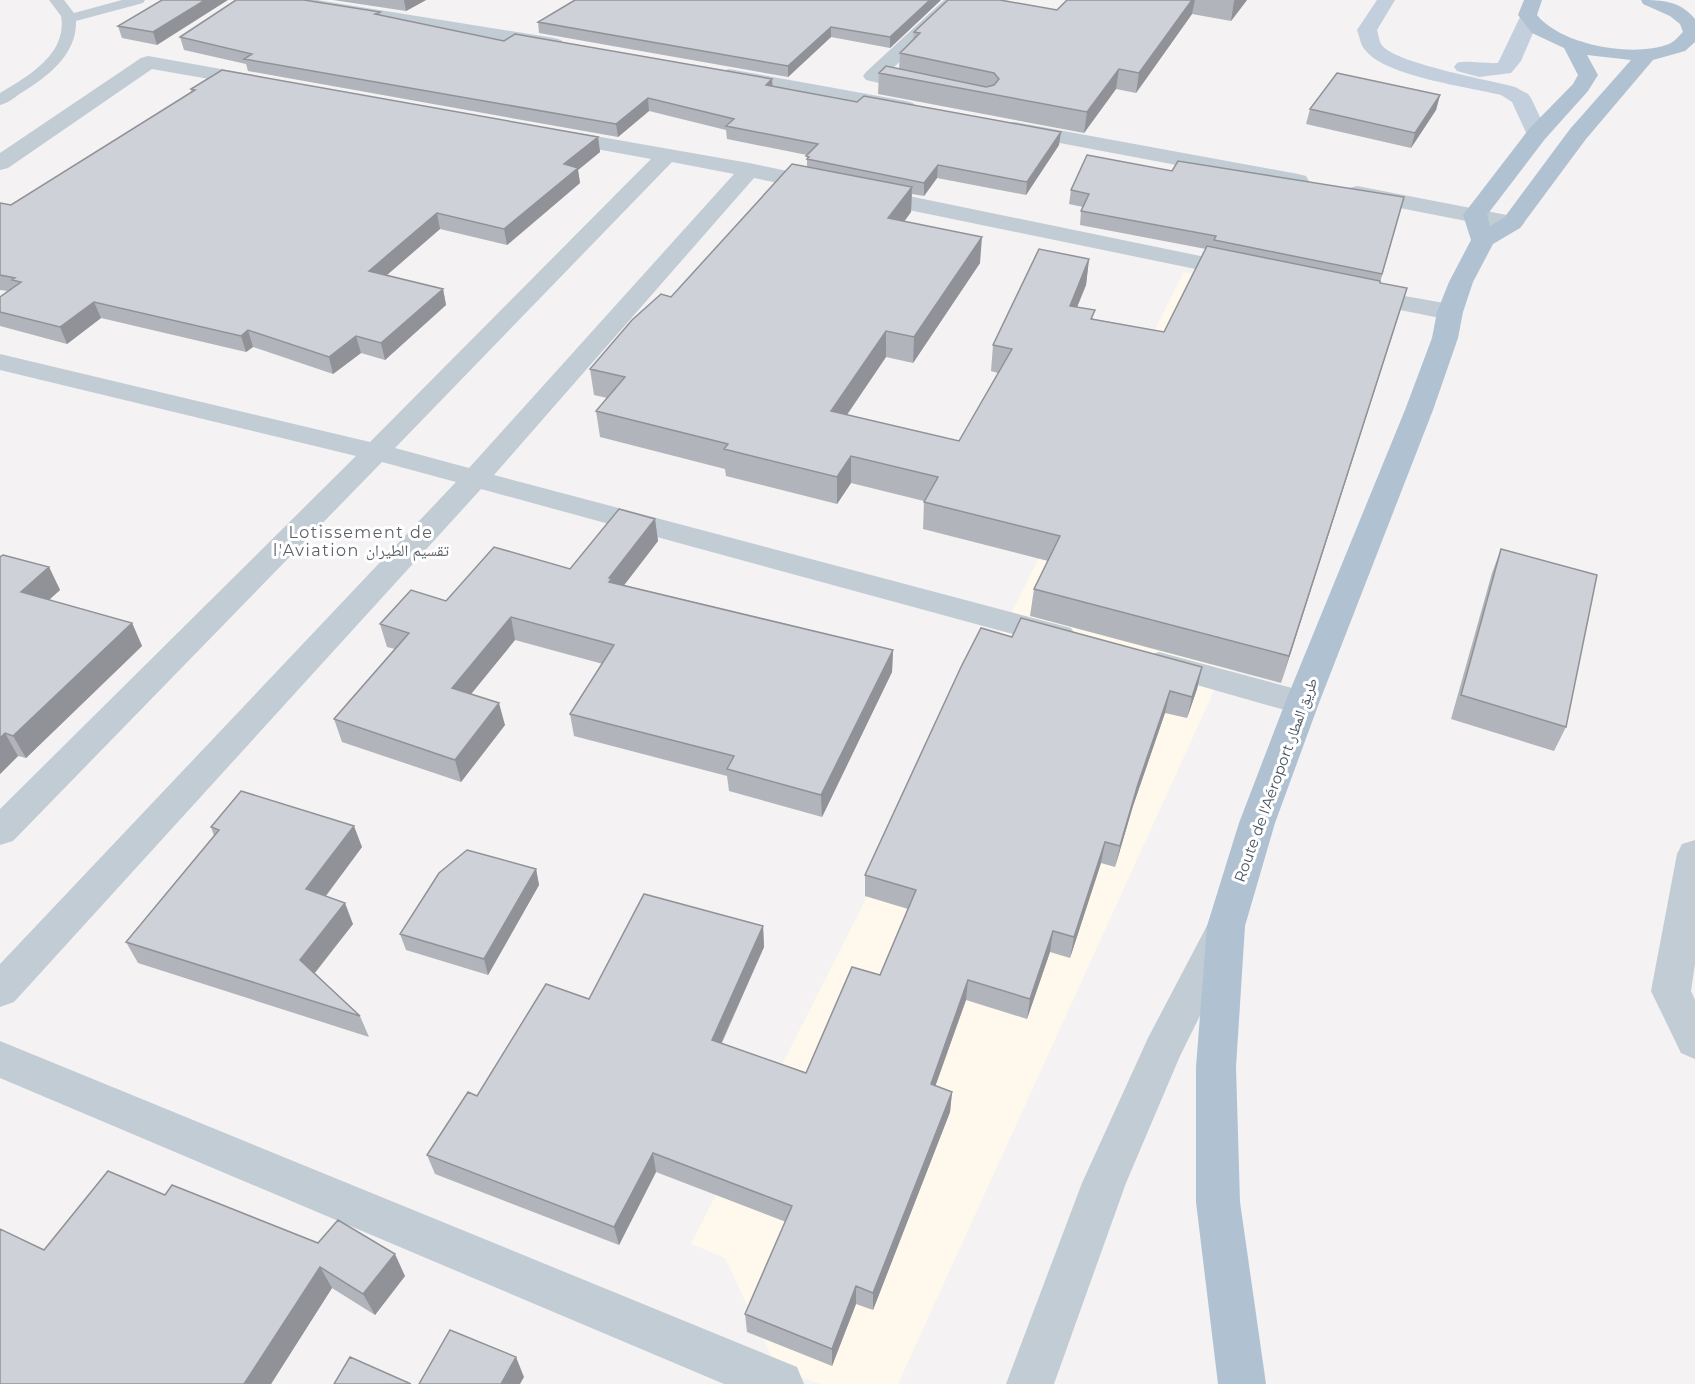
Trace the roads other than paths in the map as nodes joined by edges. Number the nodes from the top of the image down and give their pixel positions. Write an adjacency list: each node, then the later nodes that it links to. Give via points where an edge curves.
1 (56, 0): 10 (lane)
2 (138, 0): 10 (lane)
3 (282, 0): 12 (street)
4 (956, 0): 16 (street, via 873,76)
5 (1386, 0): 21 (street, via 1367,30 1373,48 1421,70 1508,91 1521,98)
6 (1406, 0): 8 (street, via 1386,30 1387,38 1479,71 1504,69 1511,61)
7 (1657, 2): 9 (main road)
8 (1531, 9): 11 (main road, via 1545,33)
9 (1689, 16): 13 (main road, via 1694,33 1690,41 1680,48)
10 (70, 18): 17 (lane, via 67,45 41,74)
11 (1572, 45): 13 (main road); 21 (main road, Route de l'Aéroport طريق المطار, via 1588,75)
12 (570, 47)
13 (1647, 55): 25 (main road, Route de l'Aéroport طريق المطار)
14 (712, 72): 18 (street)
15 (278, 85): 23 (street, via 158,55)
16 (941, 91)
17 (0, 100)
18 (920, 110)
19 (1000, 125): 25 (street, via 1329,187)
20 (537, 132): 22 (street)
21 (1537, 134): 25 (main road, Route de l'Aéroport طريق المطار)
22 (667, 155): 24 (street); 30 (street)
23 (0, 163)
24 (749, 170): 26 (street); 31 (street)
25 (1490, 226): 28 (main road, Route de l'Aéroport طريق المطار)
26 (1267, 276)
27 (1335, 290): 28 (street)
28 (1450, 312): 34 (main road, Route de l'Aéroport طريق المطار, via 1445,338 1419,410)
29 (0, 362): 30 (street)
30 (376, 452): 31 (street); 35 (street)
31 (475, 479): 32 (street); 38 (street)
32 (1084, 642)
33 (1130, 655): 34 (street)
34 (1302, 703): 37 (main road, Route de l'Aéroport طريق المطار, via 1257,823)
35 (0, 831)
36 (1695, 854): 39 (street, via 1671,991)
37 (1226, 926): 42 (street, via 1162,1051 1104,1183); 43 (main road, Route de l'Aéroport طريق المطار, via 1216,1066 1218,1202)
38 (0, 990)
39 (1695, 1041)
40 (0, 1059): 41 (street)
41 (780, 1384)
42 (1030, 1384)
43 (1242, 1384)

